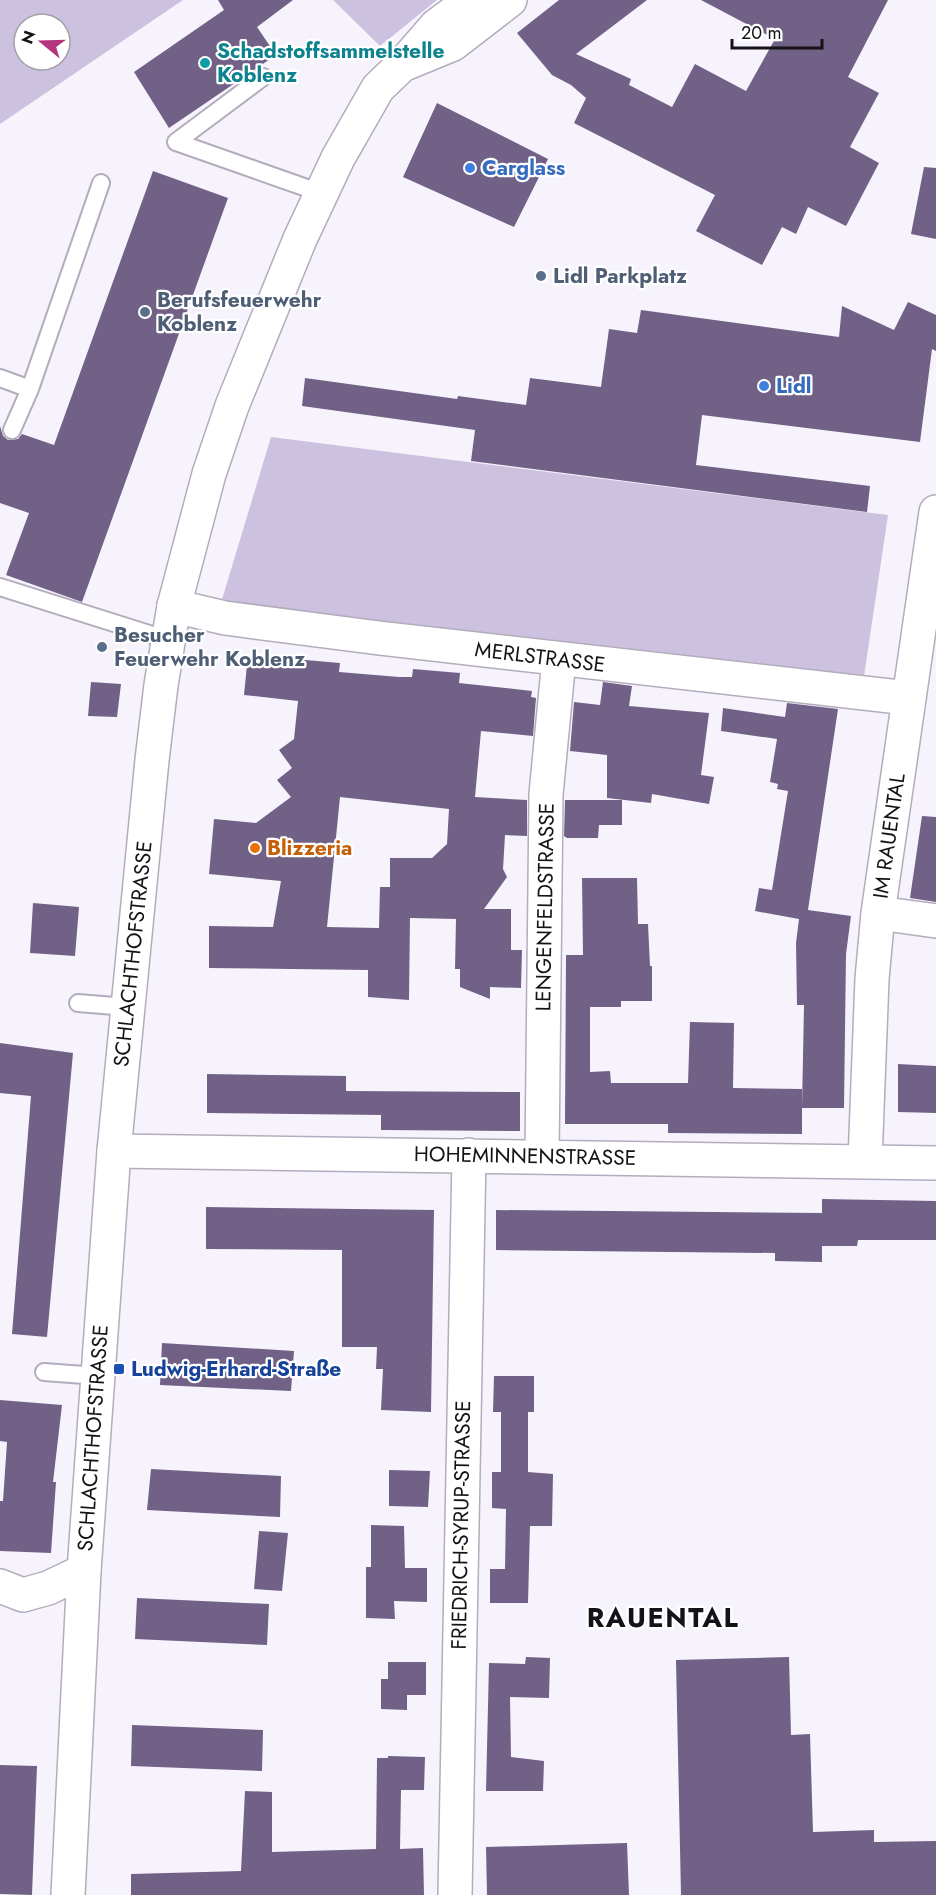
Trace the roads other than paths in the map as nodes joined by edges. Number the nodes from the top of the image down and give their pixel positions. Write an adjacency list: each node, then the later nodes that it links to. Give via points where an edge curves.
1 (471, 0): 3 (street, SCHLACHTHOFSTRASSE, via 436,26)
2 (510, 0): 3 (street, SCHLACHTHOFSTRASSE, via 453,44)
3 (403, 64): 6 (street, SCHLACHTHOFSTRASSE, via 378,88 361,112)
4 (263, 77): 6 (lane, via 176,142)
5 (100, 183): 8 (lane)
6 (321, 193): 12 (street, SCHLACHTHOFSTRASSE, via 232,406 209,474)
7 (0, 378): 8 (lane)
8 (30, 389): 9 (lane)
9 (12, 430)
10 (936, 513): 15 (street, IM RAUENTAL)
11 (0, 587): 13 (lane, via 110,627)
12 (174, 606): 13 (street, SCHLACHTHOFSTRASSE); 14 (street, MERLSTRASSE, via 225,618)
13 (168, 639): 19 (street, SCHLACHTHOFSTRASSE)
14 (559, 659): 15 (street, MERLSTRASSE); 22 (street, LENGENFELDSTRASSE, via 546,794)
15 (908, 698): 16 (street, IM RAUENTAL)
16 (878, 913): 17 (street); 23 (street, IM RAUENTAL)
17 (936, 921)
18 (78, 1003): 19 (lane)
19 (127, 1007): 20 (street, SCHLACHTHOFSTRASSE)
20 (114, 1150): 21 (street, HOHEMINNENSTRASSE); 26 (street, SCHLACHTHOFSTRASSE)
21 (469, 1155): 22 (street, HOHEMINNENSTRASSE); 30 (street, FRIEDRICH-SYRUP-STRASSE)
22 (542, 1156): 23 (street, HOHEMINNENSTRASSE)
23 (865, 1161): 24 (street, HOHEMINNENSTRASSE)
24 (936, 1163)
25 (44, 1372): 26 (lane)
26 (98, 1376): 27 (street, SCHLACHTHOFSTRASSE)
27 (84, 1571): 28 (street, via 23,1595); 29 (street, SCHLACHTHOFSTRASSE)
28 (0, 1586)
29 (68, 1895)
30 (455, 1895)

